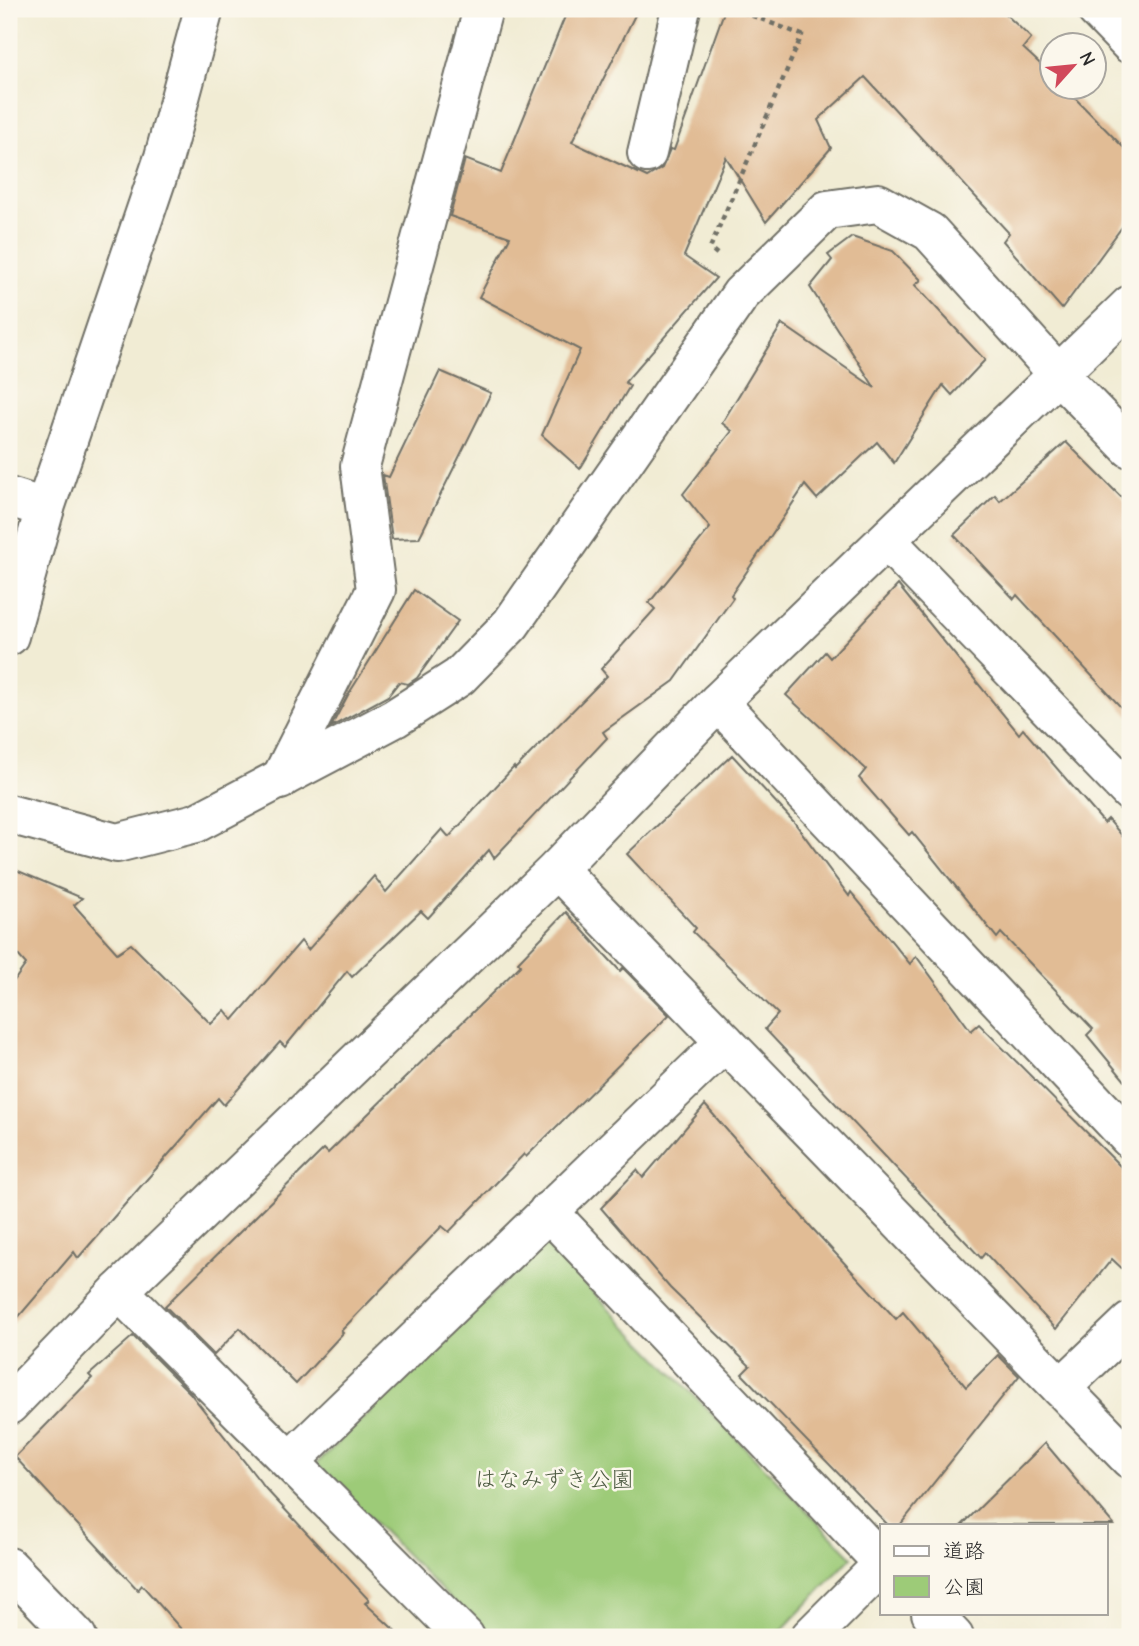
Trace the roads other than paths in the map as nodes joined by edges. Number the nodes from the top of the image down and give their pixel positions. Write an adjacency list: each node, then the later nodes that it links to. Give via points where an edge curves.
1 (204, 9): 11 (street, via 164,157)
2 (483, 9): 15 (street, via 360,466 376,590)
3 (681, 9): 6 (street)
4 (1096, 9): 5 (street)
5 (1130, 44)
6 (647, 153)
7 (1130, 305): 8 (street)
8 (1059, 375): 9 (street); 12 (street); 15 (street, via 930,232 878,203 827,211 741,294 511,624 459,677 395,718)
9 (1130, 448)
10 (9, 497): 11 (street)
11 (45, 508): 13 (street)
12 (888, 542): 14 (street); 16 (street)
13 (9, 636)
14 (718, 702): 18 (street); 20 (street)
15 (280, 780): 17 (street, via 196,823 117,843)
16 (1130, 792)
17 (9, 814)
18 (557, 869): 19 (street); 22 (street)
19 (724, 1042): 21 (street); 24 (street)
20 (1130, 1139)
21 (548, 1211): 27 (street); 28 (street)
22 (119, 1291): 25 (street); 27 (street)
23 (1130, 1322): 24 (street)
24 (1061, 1388): 26 (street)
25 (9, 1405)
26 (1130, 1459)
27 (290, 1461): 33 (street)
28 (880, 1561)
29 (880, 1565): 34 (street)
30 (9, 1567): 32 (street)
31 (932, 1614): 35 (street)
32 (77, 1637)
33 (465, 1637)
34 (810, 1637)
35 (954, 1637)

